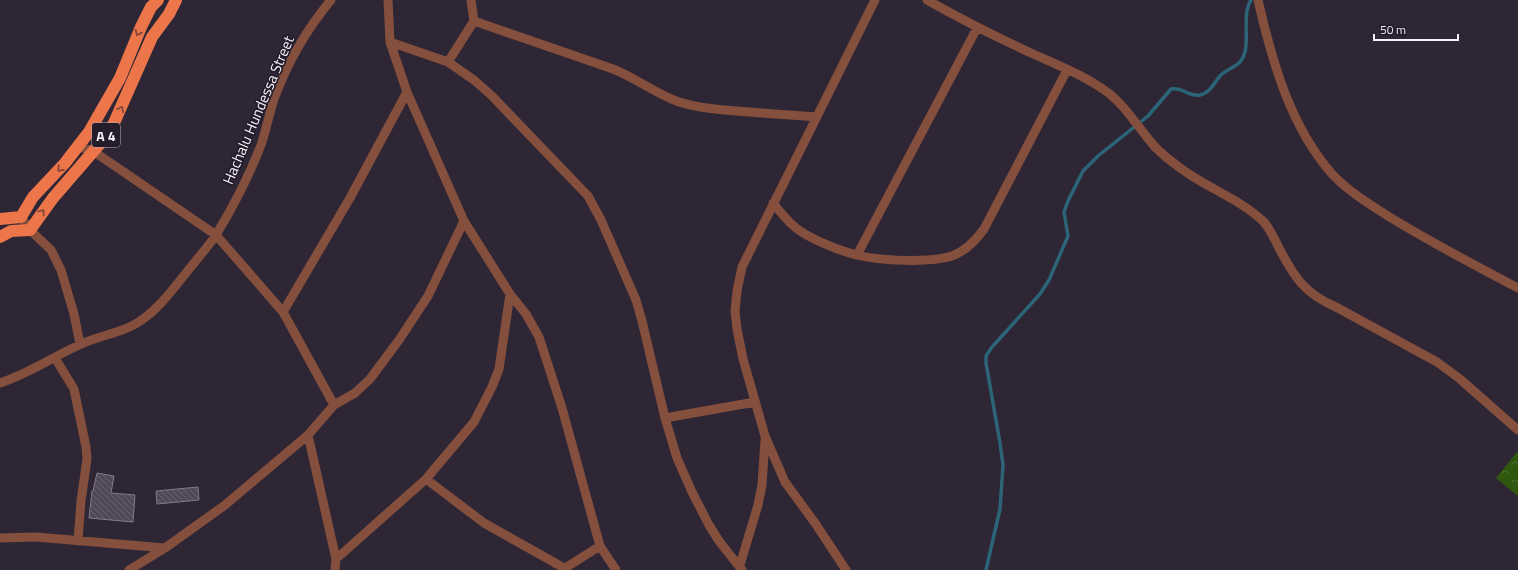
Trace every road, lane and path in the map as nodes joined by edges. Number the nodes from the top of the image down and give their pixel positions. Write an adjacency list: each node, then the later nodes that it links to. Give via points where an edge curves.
1 (158, 0): 16 (highway, A 4, one-way to 16, via 151,7 141,27 120,78)
2 (176, 0): 17 (highway, A 4, one-way to 2, via 114,123 152,37)
3 (331, 0): 23 (street, Hachalu Hundessa Street, via 302,38 291,59 248,176)
4 (388, 0): 11 (street)
5 (471, 0): 9 (street)
6 (875, 0): 15 (street)
7 (927, 0): 10 (street)
8 (1258, 0): 26 (street, via 1266,36 1290,105 1316,153 1333,175 1358,197 1416,234)
9 (474, 21): 12 (street); 15 (street, via 631,76 657,92 695,107)
10 (977, 28): 13 (street); 25 (street)
11 (390, 42): 12 (street); 14 (street)
12 (448, 62): 34 (street, via 491,95 588,196 636,300)
13 (1067, 70): 25 (street, via 984,229 970,245 953,255 937,259 871,258); 35 (street, via 1108,93 1156,148 1177,166 1244,206 1265,223 1300,283 1320,301 1437,362)
14 (407, 92): 21 (street); 28 (street, via 350,198)
15 (816, 117): 18 (street)
16 (79, 147): 17 (street); 19 (highway, A 4, one-way to 19, via 33,197)
17 (93, 151): 22 (highway, A 4, one-way to 17); 23 (street)
18 (773, 203): 25 (street, via 795,228 811,238); 32 (street, via 742,266 735,311)
19 (21, 217): 20 (highway); 22 (street)
20 (0, 219)
21 (464, 221): 27 (street); 33 (street, via 428,296 400,340 370,379 355,393)
22 (30, 230): 24 (highway, via 11,231); 29 (street, via 51,250 61,270)
23 (216, 235): 28 (street); 29 (street, Hachalu Hundessa Street, via 170,294 142,320)
24 (0, 237)
25 (856, 255)
26 (1518, 288)
27 (510, 294): 38 (street, via 499,369 492,387 474,422); 41 (street, via 526,314 538,336 562,408)
28 (283, 312): 33 (street)
29 (80, 344): 30 (street, Hachalu Hundessa Street)
30 (55, 358): 31 (street); 40 (street, via 74,389 86,447)
31 (0, 383)
32 (755, 402): 34 (street); 37 (street)
33 (334, 405): 36 (street)
34 (664, 418): 44 (street, via 692,492 719,541)
35 (1518, 430)
36 (308, 435): 42 (street, via 225,505); 43 (street)
37 (765, 436): 44 (street, via 762,485); 49 (street, via 785,482)
38 (426, 479): 43 (street); 45 (street, via 484,523)
39 (0, 538): 40 (street)
40 (78, 540): 42 (street)
41 (600, 546): 45 (street); 48 (street)
42 (165, 548): 46 (street)
43 (336, 559): 47 (street)
44 (741, 568)
45 (563, 569)
46 (129, 570)
47 (335, 570)
48 (616, 570)
49 (846, 570)

